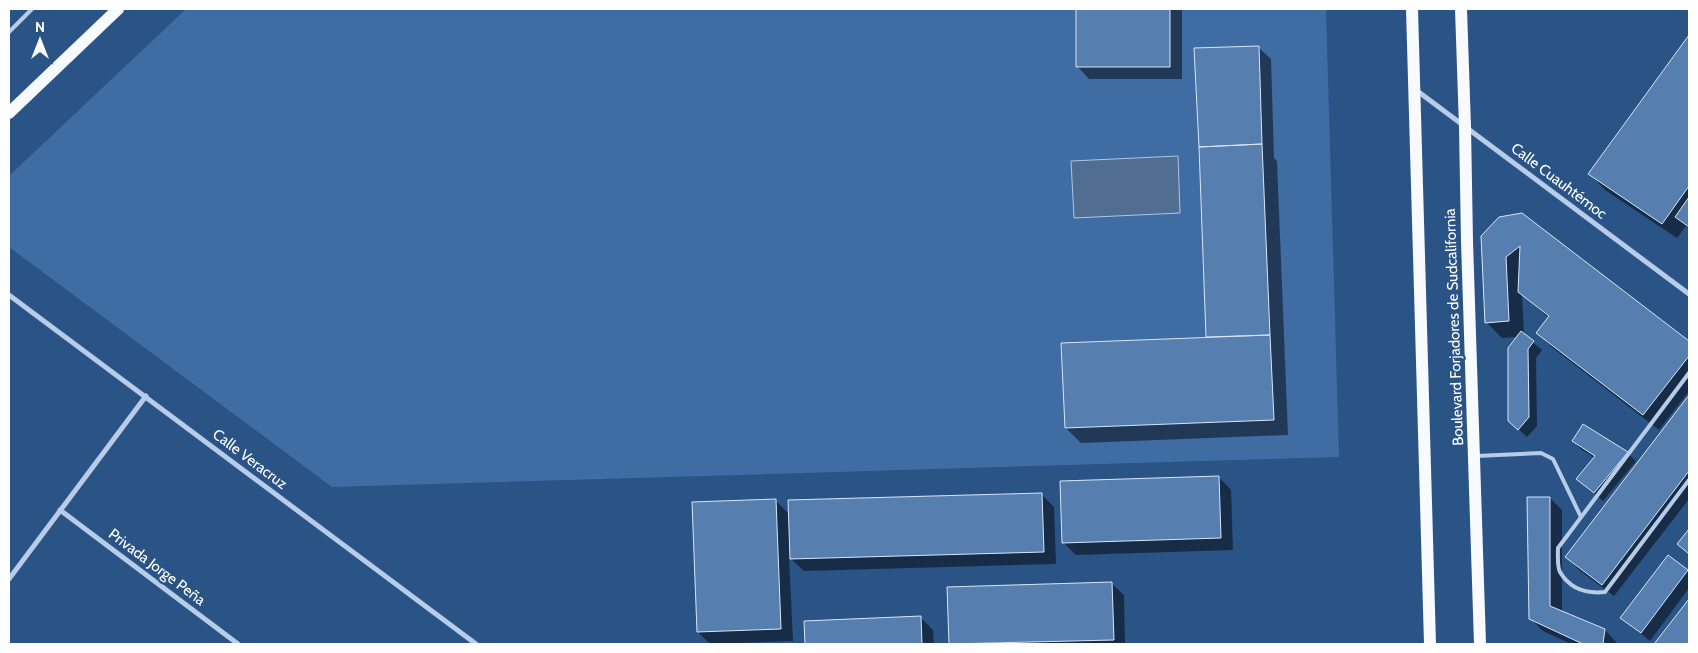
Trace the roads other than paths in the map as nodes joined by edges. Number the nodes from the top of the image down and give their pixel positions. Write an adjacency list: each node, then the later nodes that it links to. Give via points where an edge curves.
1 (32, 9): 5 (lane)
2 (118, 9): 7 (main road)
3 (1412, 9): 6 (main road)
4 (1461, 9): 8 (main road, Boulevard Forjadores de Sudcalifornia)
5 (9, 32)
6 (1414, 88): 8 (street, Calle Cuauhtémoc); 20 (main road)
7 (9, 114)
8 (1466, 127): 10 (street, Calle Cuauhtémoc); 13 (main road, Boulevard Forjadores de Sudcalifornia)
9 (9, 294): 12 (street, Calle Veracruz)
10 (1689, 294)
11 (1689, 373): 16 (lane)
12 (146, 396): 15 (street); 19 (street, Calle Veracruz)
13 (1474, 456): 16 (lane, via 1541,453 1553,459); 21 (main road, Boulevard Forjadores de Sudcalifornia)
14 (1689, 480): 16 (lane, via 1604,592 1591,594 1574,587 1559,570 1558,548)
15 (60, 510): 17 (street); 18 (street, Privada Jorge Peña)
16 (1581, 517)
17 (9, 579)
18 (238, 644)
19 (476, 644)
20 (1430, 644)
21 (1480, 644)

